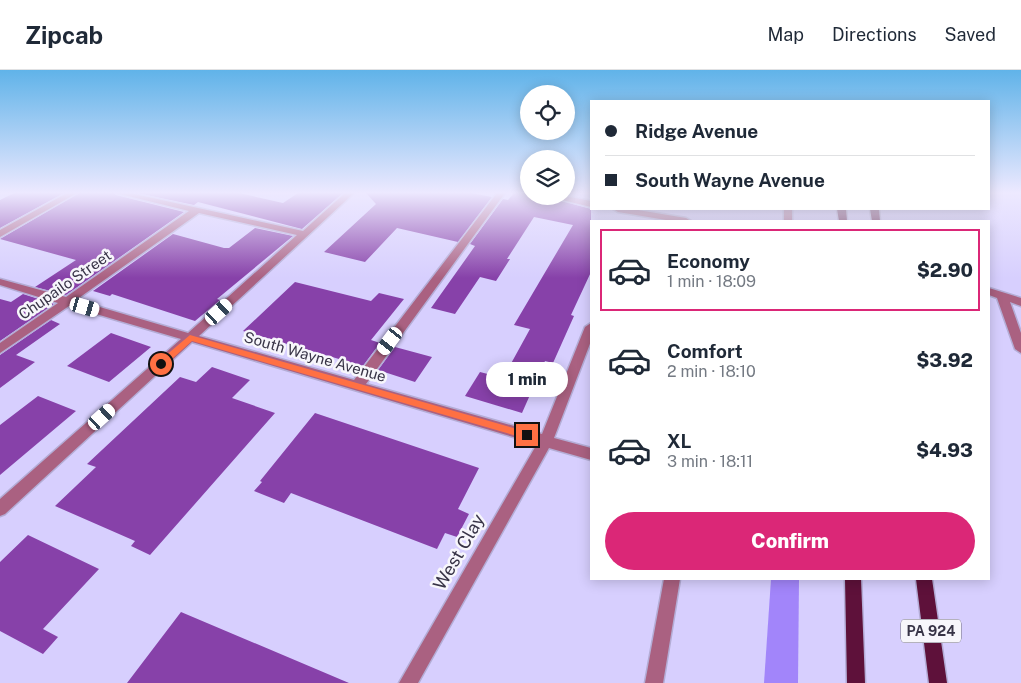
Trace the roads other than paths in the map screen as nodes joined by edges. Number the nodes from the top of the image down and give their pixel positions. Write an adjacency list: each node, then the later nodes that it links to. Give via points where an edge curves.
1 (22, 222): 6 (street)
2 (181, 222): 11 (street, Chupailo Street)
3 (249, 222): 7 (street)
4 (319, 222): 7 (street)
5 (480, 222): 17 (street)
6 (0, 234)
7 (305, 234): 14 (street)
8 (0, 282): 11 (street, South Wayne Avenue)
9 (990, 292): 10 (street)
10 (1002, 296): 12 (street); 16 (street)
11 (67, 302): 14 (street, South Wayne Avenue); 15 (street, Chupailo Street)
12 (1021, 302)
13 (590, 330): 18 (street, West Clay)
14 (190, 338): 17 (street, South Wayne Avenue); 20 (street)
15 (0, 349)
16 (1021, 349)
17 (357, 386): 18 (street, South Wayne Avenue)
18 (546, 441): 19 (street, South Wayne Avenue); 24 (street, West Clay)
19 (590, 454)
20 (0, 510)
21 (672, 580): 25 (street)
22 (853, 580): 26 (main road)
23 (924, 580): 27 (main road, PA 924)
24 (408, 683)
25 (654, 683)
26 (856, 683)
27 (938, 683)

